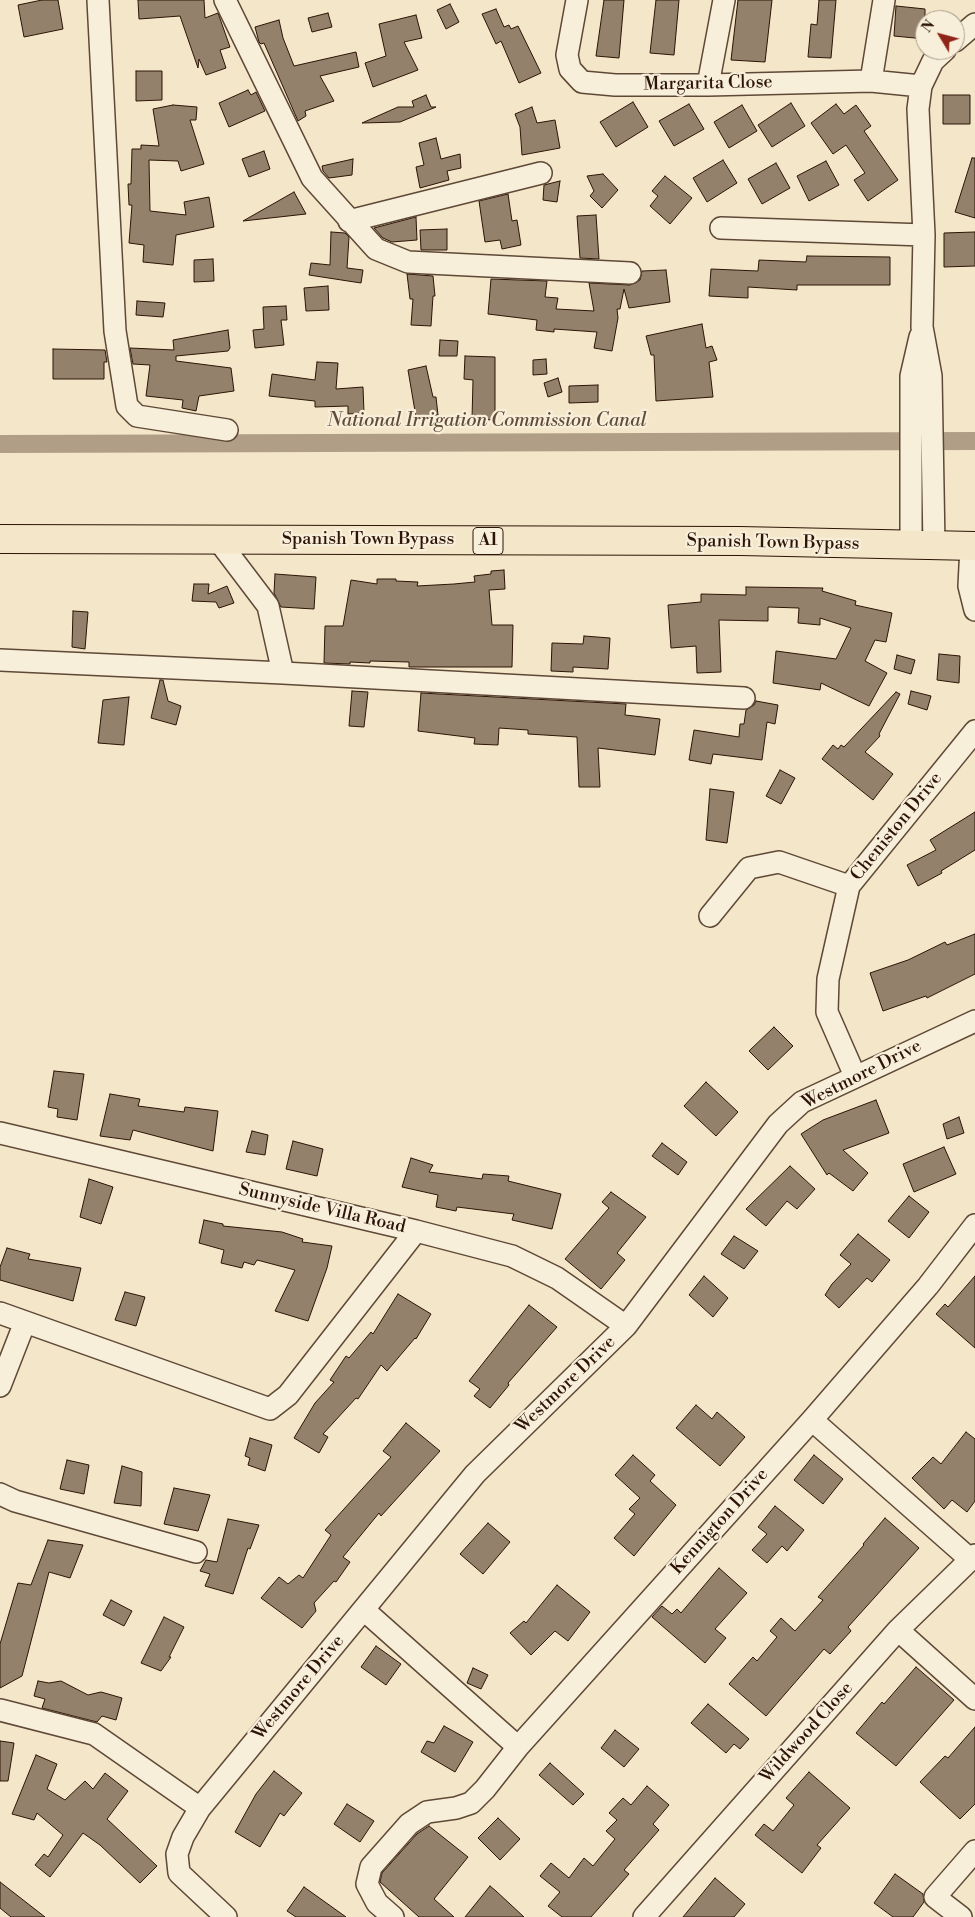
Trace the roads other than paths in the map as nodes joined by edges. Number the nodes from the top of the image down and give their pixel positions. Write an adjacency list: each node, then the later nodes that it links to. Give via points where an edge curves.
1 (98, 0): 18 (street, via 114,331 127,406 137,416)
2 (225, 0): 13 (street, via 312,178)
3 (577, 0): 10 (street, Margarita Close, via 567,55 570,68 582,82)
4 (724, 0): 10 (street)
5 (884, 0): 9 (street)
6 (975, 24): 7 (street)
7 (965, 32)
8 (934, 60): 11 (street)
9 (871, 81): 10 (street, Margarita Close); 11 (street, Margarita Close)
10 (708, 85)
11 (921, 86): 15 (street, via 918,109)
12 (541, 173): 13 (street)
13 (349, 221): 16 (street, via 376,249 408,262)
14 (721, 228): 15 (street)
15 (924, 235): 17 (street)
16 (630, 272)
17 (922, 327): 21 (street, via 931,376 933,427 933,467); 21 (street, via 911,376 910,431 911,466)
18 (227, 430)
19 (0, 539): 20 (main road, Spanish Town Bypass / A1)
20 (218, 540): 21 (main road, Spanish Town Bypass / A1, via 740,541); 25 (street, via 268,606)
21 (923, 545): 22 (main road, Spanish Town Bypass / A1)
22 (973, 546): 23 (street, via 970,586)
23 (975, 610)
24 (0, 660): 25 (street)
25 (283, 673): 26 (street)
26 (744, 698)
27 (975, 731): 28 (street, Cheniston Drive)
28 (849, 886): 29 (street, via 779,862 749,868); 31 (street, Cheniston Drive, via 828,979 827,1012)
29 (710, 916)
30 (974, 1023): 31 (street, Westmore Drive)
31 (855, 1076): 37 (street, Westmore Drive, via 802,1102 778,1124)
32 (0, 1133): 34 (street, Sunnyside Villa Road)
33 (975, 1225): 39 (street, Kennigton Drive, via 928,1286)
34 (416, 1231): 36 (street, via 288,1395 270,1409); 37 (street, Sunnyside Villa Road, via 512,1256 557,1278)
35 (0, 1314): 36 (street)
36 (25, 1322): 38 (street)
37 (626, 1326): 43 (street, Westmore Drive, via 474,1474)
38 (0, 1386)
39 (812, 1420): 42 (street); 47 (street, Kennigton Drive)
40 (0, 1494): 41 (street)
41 (196, 1552)
42 (973, 1557): 44 (street, Wildwood Close)
43 (364, 1610): 47 (street); 48 (street, Westmore Drive)
44 (898, 1630): 45 (street); 52 (street, Wildwood Close)
45 (975, 1699)
46 (0, 1710): 48 (street, via 94,1734)
47 (518, 1747): 51 (street, Kennigton Drive, via 471,1803 427,1812 409,1824 371,1868 367,1884 377,1902)
48 (200, 1808): 50 (street, Westmore Drive, via 177,1854 179,1873)
49 (975, 1851): 53 (street, via 935,1897)
50 (226, 1917)
51 (393, 1917)
52 (644, 1917)
53 (961, 1917)

